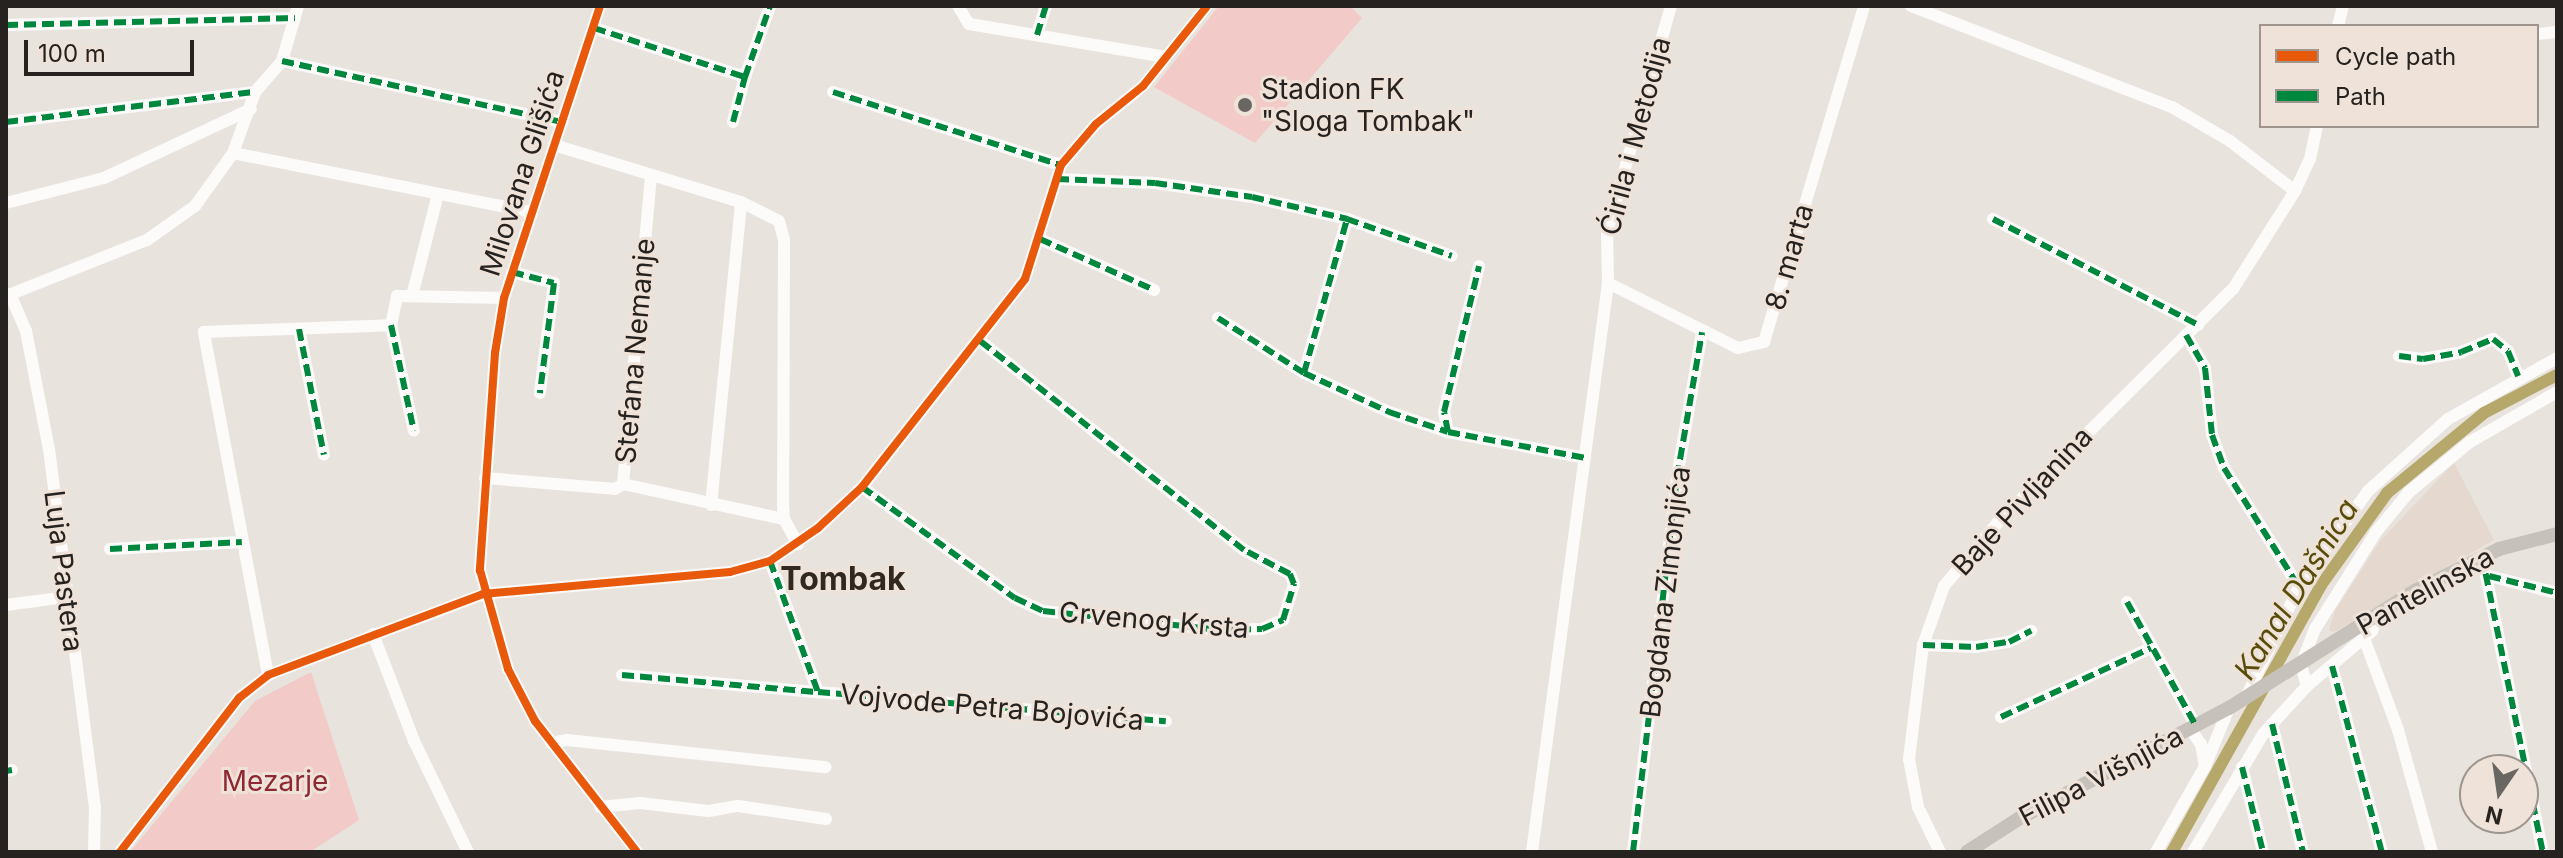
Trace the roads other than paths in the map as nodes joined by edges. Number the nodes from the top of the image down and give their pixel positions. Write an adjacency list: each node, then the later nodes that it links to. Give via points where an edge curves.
1 (600, 6): 11 (street, Milovana Glišića)
2 (770, 6): 15 (street)
3 (958, 6): 12 (street, via 969,24)
4 (1046, 6): 12 (street)
5 (1207, 6): 13 (street)
6 (1671, 6): 39 (street, Ćirila i Metodija, via 1607,232)
7 (1864, 6): 48 (street, 8. marta, via 1764,342 1738,348)
8 (1911, 6): 28 (street, via 2172,107 2230,141)
9 (296, 12): 10 (street); 14 (street)
10 (6, 25)
11 (594, 28): 15 (street); 20 (street, Milovana Glišića)
12 (1037, 35): 13 (street)
13 (1166, 57): 25 (street)
14 (282, 61): 16 (street); 20 (street, Milovana Glišića)
15 (745, 77): 21 (street)
16 (255, 92): 18 (street); 19 (street)
17 (833, 92): 25 (street)
18 (251, 109): 24 (street); 31 (street, via 104,178)
19 (6, 122)
20 (562, 122): 23 (street, Milovana Glišića)
21 (733, 122)
22 (2316, 128): 28 (street, Baje Pivljanina)
23 (554, 145): 26 (street); 32 (street, Milovana Glišića)
24 (233, 153): 29 (street); 41 (street, via 212,188 164,230)
25 (1061, 165): 27 (street)
26 (651, 176): 30 (street); 62 (street, Stefana Nemanje)
27 (1057, 179): 33 (street, via 1204,189); 35 (street)
28 (2295, 191): 46 (street, Baje Pivljanina, via 2251,266)
29 (438, 194): 32 (street); 42 (street)
30 (741, 202): 64 (street); 65 (street, via 779,221 784,240)
31 (6, 203)
32 (530, 212): 38 (street, Milovana Glišića)
33 (1347, 219): 36 (street); 53 (street)
34 (1993, 219): 46 (street)
35 (1040, 239): 40 (street); 50 (street, via 1025,279)
36 (1452, 256)
37 (1479, 266): 58 (street, via 1444,412)
38 (512, 272): 43 (street, Milovana Glišića); 56 (street, Milovana Glišića, via 554,283)
39 (1608, 283): 48 (street, 8. marta); 60 (street, Ćirila i Metodija)
40 (1154, 290)
41 (8, 295): 76 (street, Luja Pastera, via 26,331 49,449)
42 (412, 296): 43 (street); 45 (street, via 397,296)
43 (504, 298): 61 (street, Milovana Glišića)
44 (1218, 318): 53 (street)
45 (391, 325): 47 (street); 57 (street)
46 (2198, 325): 49 (street, Baje Pivljanina)
47 (299, 329): 59 (street); 67 (street, via 204,332)
48 (1702, 332): 108 (street, Bogdana Zimonjića, via 1677,477)
49 (2186, 335): 73 (street, via 2205,368 2212,435 2224,468); 83 (street, Baje Pivljanina, via 1967,555 1944,586)
50 (979, 340): 63 (street); 63 (street, Crvenog Krsta, via 1244,550 1290,574 1294,584 1283,620 1262,629 1221,630 1043,611 1015,598)
51 (2399, 356): 54 (street, via 2423,359 2493,339 2508,351)
52 (2557, 358): 54 (street)
53 (1304, 373): 58 (street)
54 (2518, 376): 73 (street, via 2404,453 2334,534)
55 (2557, 392): 85 (street, via 2470,442 2409,492 2340,586)
56 (540, 393)
57 (414, 431)
58 (1448, 432): 60 (street)
59 (324, 455)
60 (1585, 458): 107 (street, Ćirila i Metodija)
61 (485, 478): 62 (street, via 615,489); 75 (street, Milovana Glišića, via 480,523)
62 (623, 484): 64 (street, Stefana Nemanje)
63 (862, 487): 68 (street)
64 (711, 505): 65 (street, Stefana Nemanje)
65 (784, 519): 68 (street)
66 (2557, 534): 70 (main road, Pantelinska)
67 (242, 542): 69 (street); 87 (street)
68 (798, 544): 71 (street)
69 (110, 549)
70 (2482, 556): 72 (street); 79 (main road, Pantelinska)
71 (770, 561): 75 (street, via 730,572); 90 (street, Vojvode Petra Bojovića)
72 (2489, 576): 74 (street, Pantelinska); 117 (street)
73 (2299, 587): 91 (street)
74 (2557, 593)
75 (483, 594): 81 (street); 97 (street, Milovana Glišića, via 508,669)
76 (67, 597): 78 (street); 103 (street, Luja Pastera, via 95,807)
77 (2127, 602): 84 (street, Filipa Višnjića)
78 (6, 605)
79 (2378, 614): 82 (street); 85 (main road, Pantelinska)
80 (2031, 631): 83 (street, via 1976,647)
81 (373, 634): 87 (street); 105 (street, via 414,741)
82 (2364, 638): 86 (street); 116 (street, via 2394,717)
83 (1923, 645): 109 (street, Baje Pivljanina, via 1910,783)
84 (2151, 648): 93 (street); 96 (street, Filipa Višnjića)
85 (2301, 665): 89 (street); 91 (main road, Pantelinska)
86 (2332, 666): 89 (street); 115 (street)
87 (268, 675): 104 (street, via 239,698)
88 (622, 675): 90 (street, Vojvode Petra Bojovića)
89 (2307, 686): 95 (street)
90 (818, 692): 94 (street, Vojvode Petra Bojovića)
91 (2246, 697): 92 (main road, Filipa Višnjića)
92 (2229, 708): 96 (main road, Filipa Višnjića); 98 (street)
93 (2001, 717)
94 (1166, 721)
95 (2272, 724): 100 (street); 114 (street)
96 (2193, 728): 98 (street); 110 (main road, Filipa Višnjića, via 2020,818)
97 (551, 743): 99 (street, via 567,740); 101 (street, Milovana Glišića)
98 (2205, 766): 111 (street)
99 (826, 767)
100 (2242, 767): 112 (street); 113 (street)
101 (600, 807): 102 (street, via 640,803 709,811 738,806); 106 (street, Milovana Glišića)
102 (826, 819)
103 (94, 852)
104 (120, 852)
105 (468, 852)
106 (637, 852)
107 (1532, 852)
108 (1633, 852)
109 (1940, 852)
110 (1967, 852)
111 (2156, 852)
112 (2193, 852)
113 (2263, 852)
114 (2303, 852)
115 (2382, 852)
116 (2432, 852)
117 (2543, 852)

